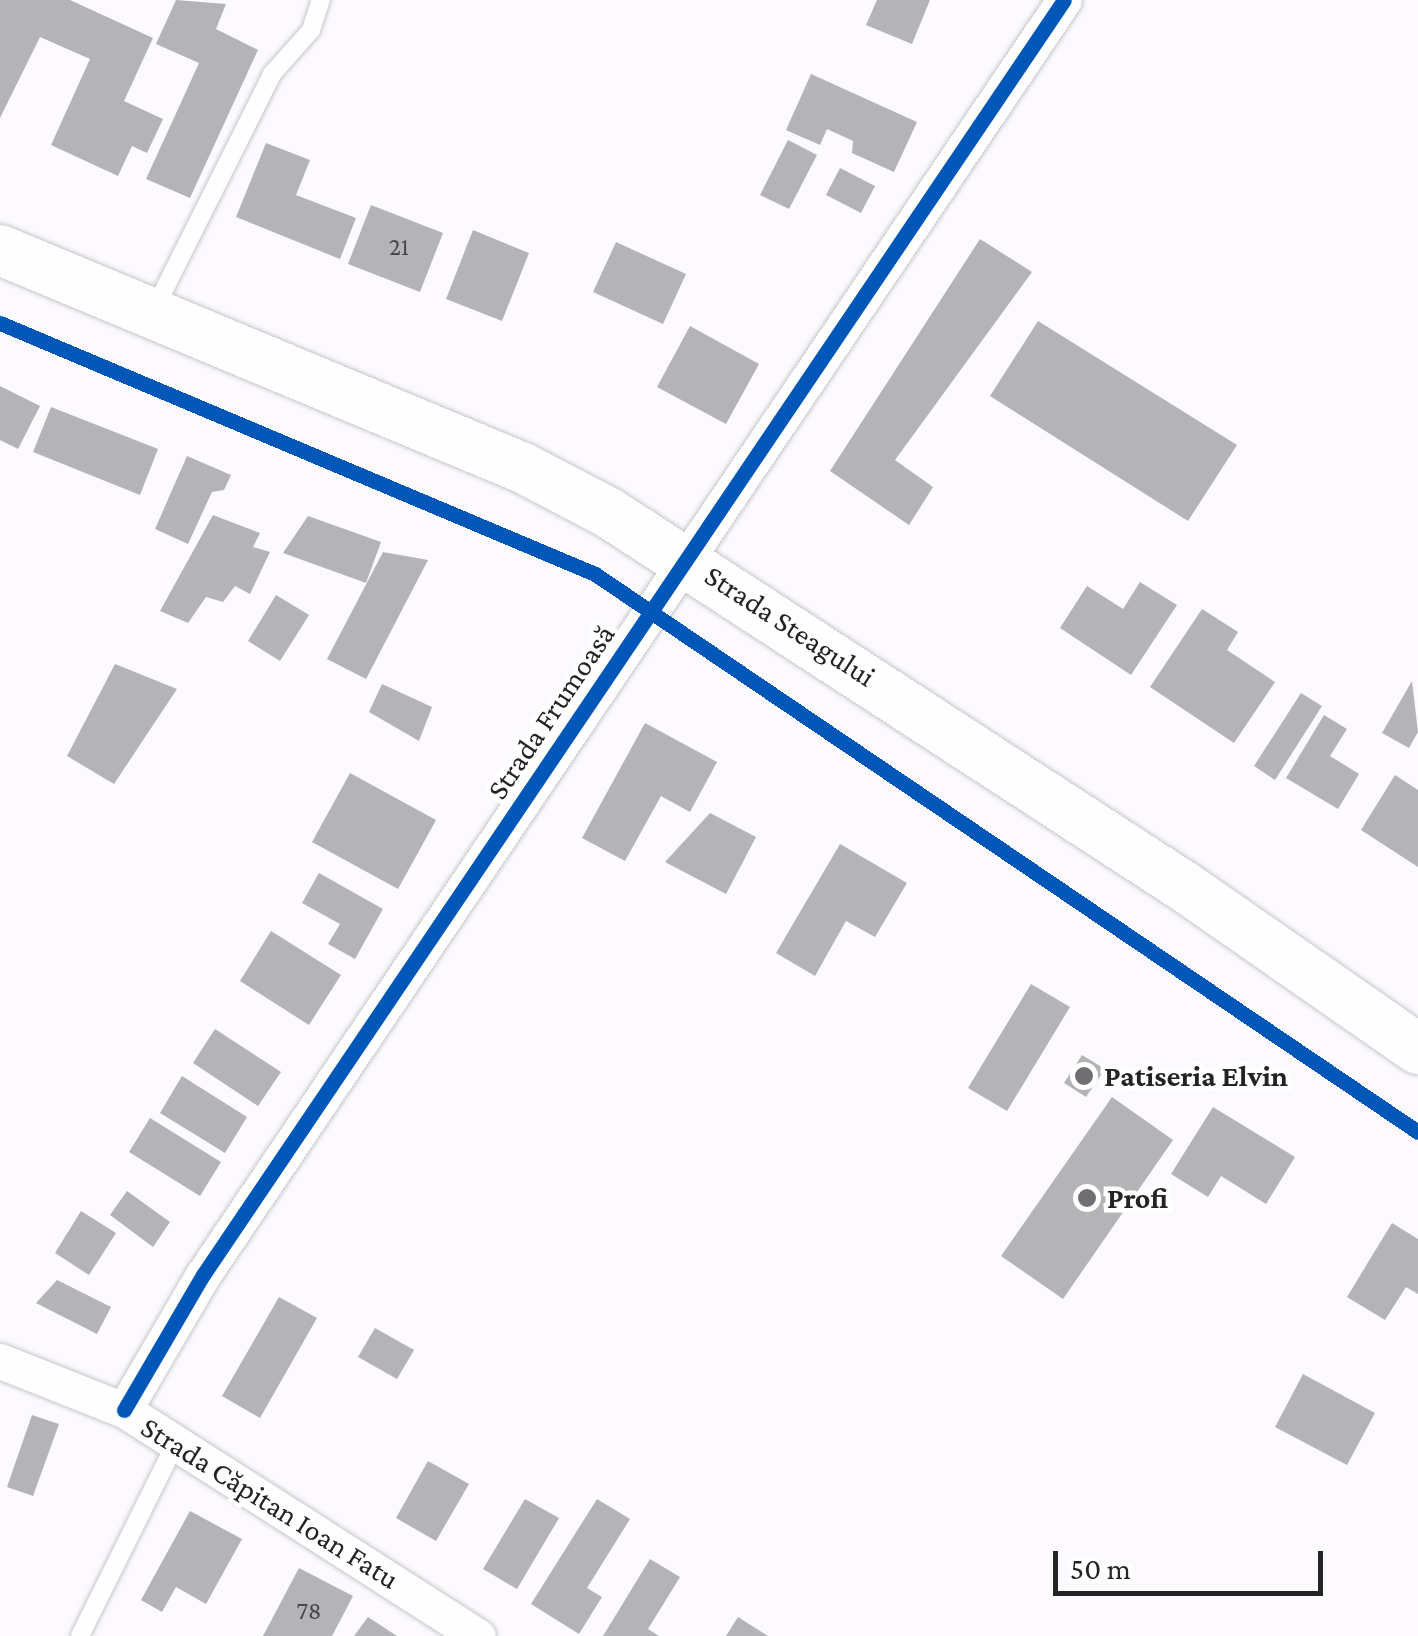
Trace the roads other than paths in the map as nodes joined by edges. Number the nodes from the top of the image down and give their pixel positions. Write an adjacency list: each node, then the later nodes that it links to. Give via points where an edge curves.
1 (322, 0): 4 (lane, via 310,30 272,74)
2 (1064, 0): 5 (street, Strada Frumoasă)
3 (0, 250): 4 (main road, Strada Steagului)
4 (153, 312): 5 (main road, Strada Steagului, via 523,468)
5 (691, 560): 6 (main road, Strada Steagului); 8 (street, Strada Frumoasă, via 214,1259)
6 (1418, 1049)
7 (0, 1361): 8 (street, Strada Căpitan Ioan Fatu)
8 (124, 1410): 9 (street, Strada Căpitan Ioan Fatu)
9 (176, 1443): 10 (lane); 11 (street, Strada Căpitan Ioan Fatu)
10 (80, 1636)
11 (478, 1636)

